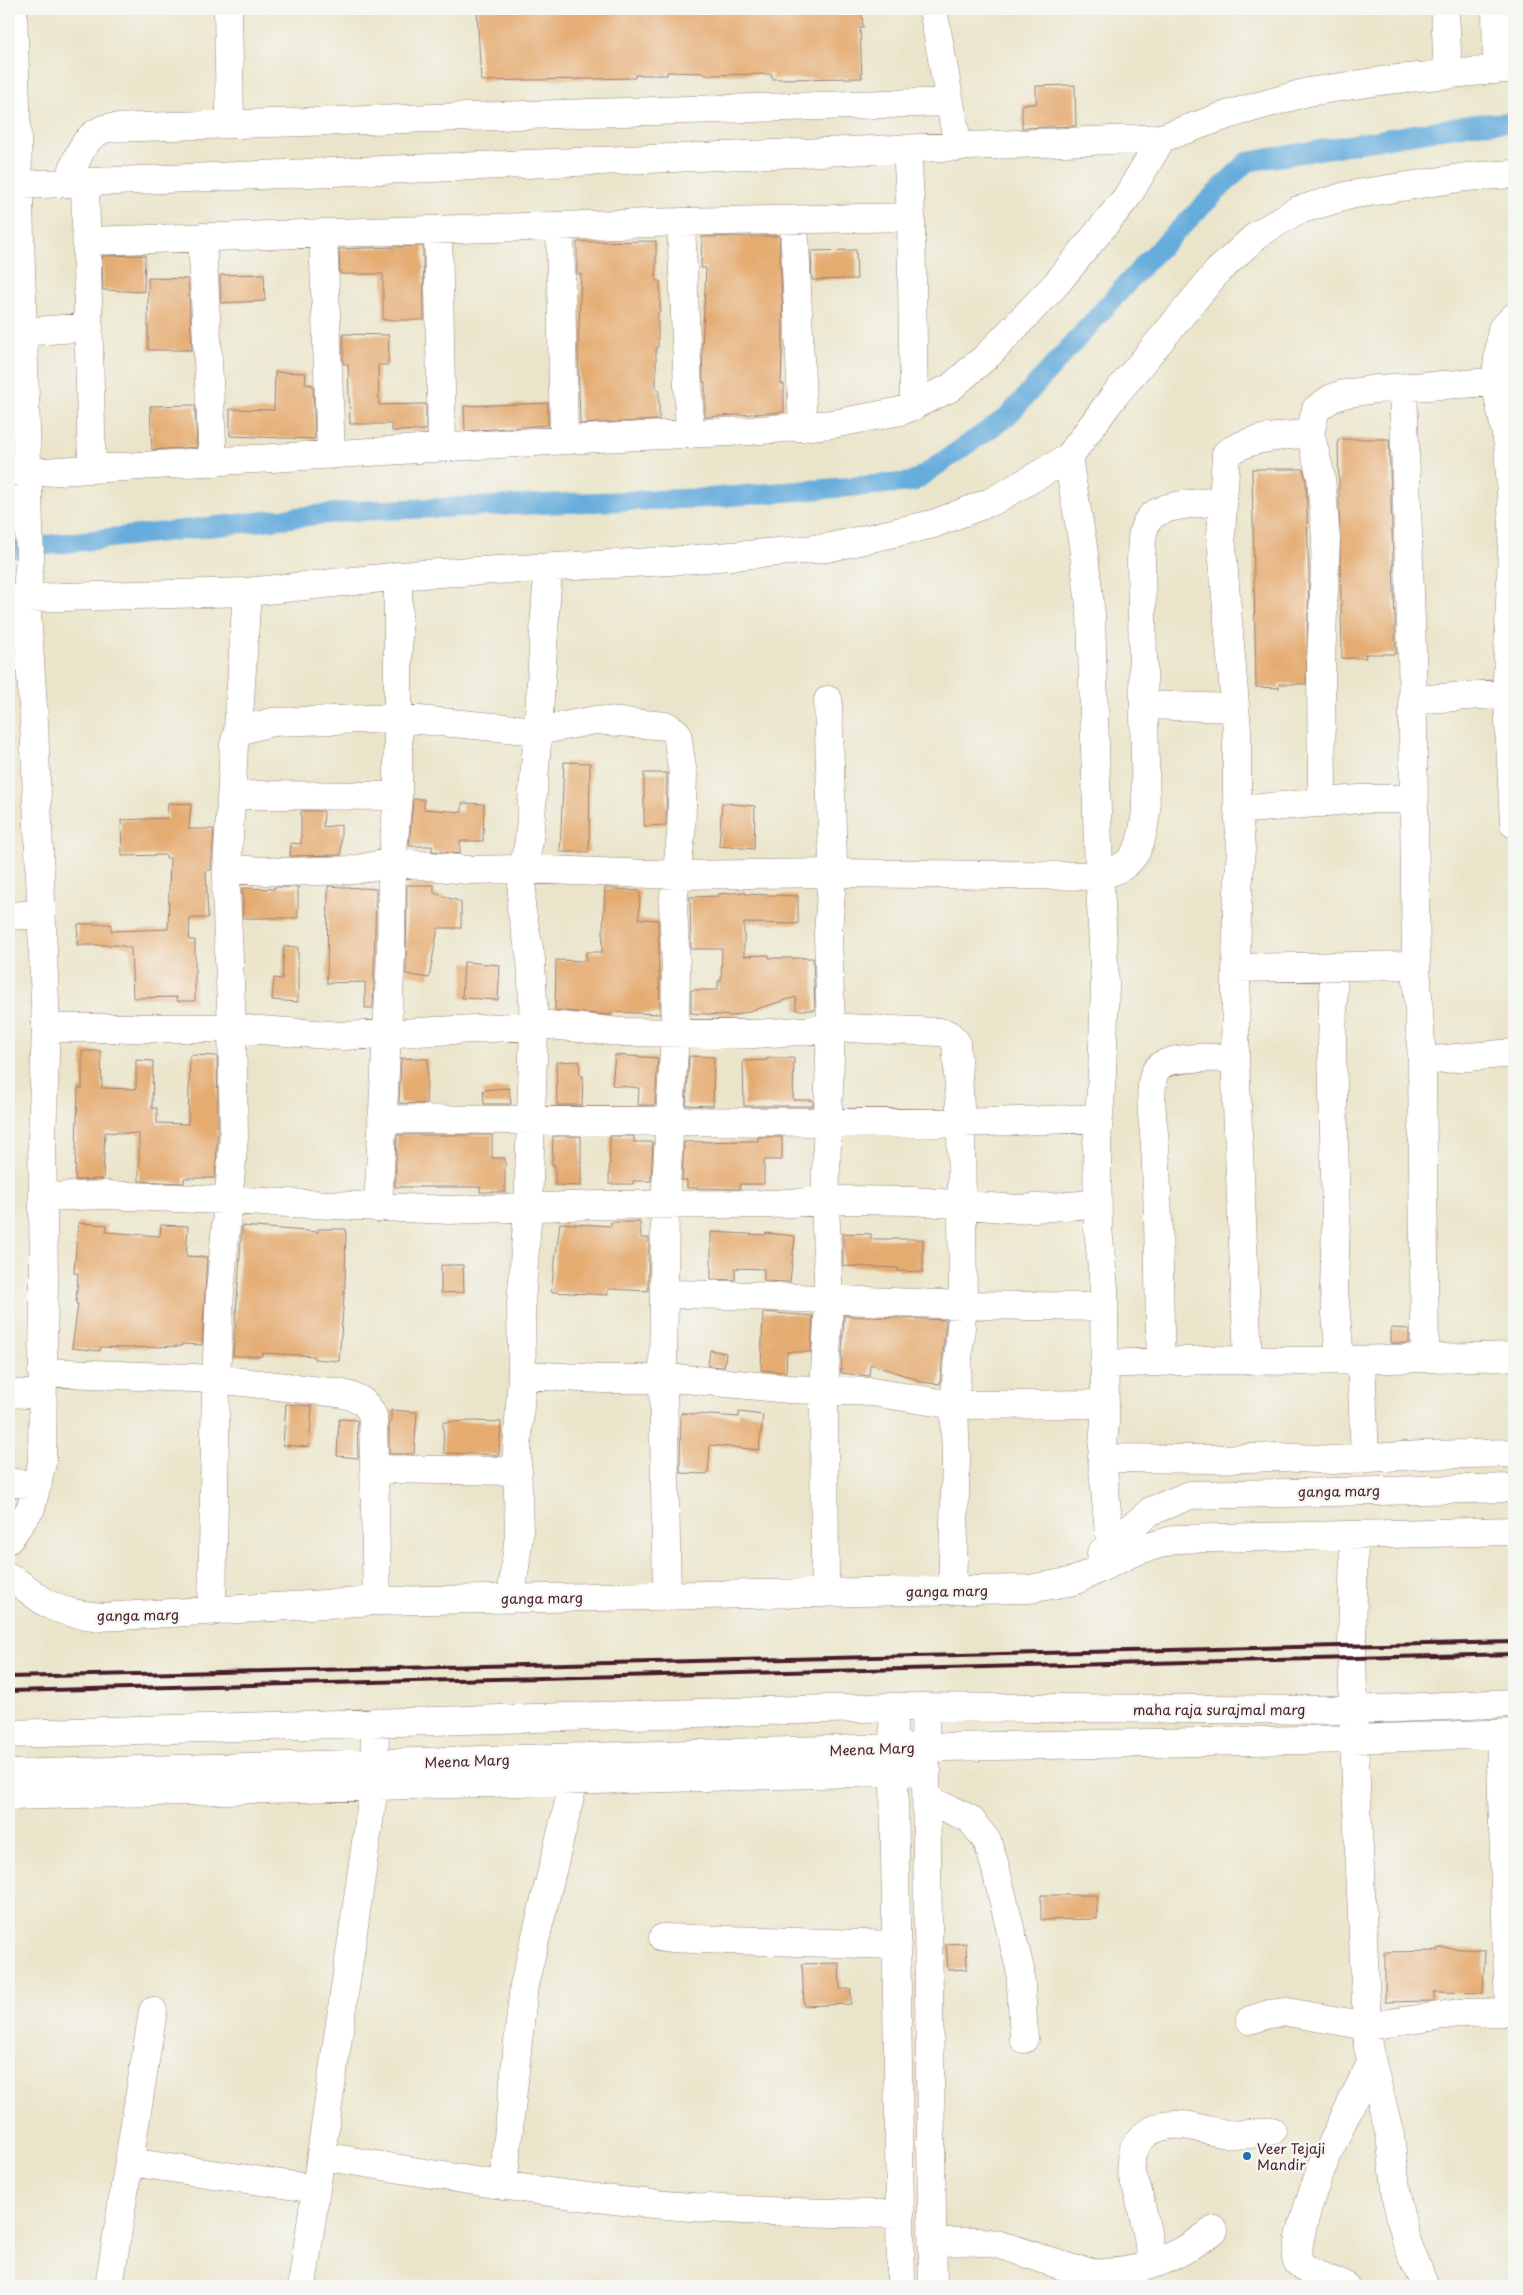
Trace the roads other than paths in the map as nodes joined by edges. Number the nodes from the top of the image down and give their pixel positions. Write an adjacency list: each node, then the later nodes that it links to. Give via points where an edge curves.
1 (14, 9): 15 (street)
2 (228, 9): 9 (street)
3 (933, 9): 8 (street)
4 (1445, 9): 7 (street)
5 (1496, 9): 6 (street)
6 (1505, 69): 7 (street)
7 (1448, 75): 10 (street, via 1308,92)
8 (950, 102): 9 (street); 11 (street)
9 (230, 124): 14 (street, via 107,128 96,132 77,158)
10 (1162, 138): 11 (street); 29 (street, via 1127,198 1057,282 988,355 950,388)
11 (958, 147): 12 (street)
12 (908, 149): 14 (street); 16 (street)
13 (1514, 174): 36 (street, via 1466,177 1350,195 1296,211 1257,235 1218,271 1114,396)
14 (77, 183): 15 (street); 23 (street)
15 (18, 185): 26 (street)
16 (911, 217): 17 (street); 29 (street)
17 (794, 220): 18 (street); 30 (street)
18 (681, 222): 19 (street); 32 (street)
19 (560, 226): 20 (street); 33 (street)
20 (438, 230): 21 (street); 34 (street)
21 (323, 233): 22 (street); 35 (street)
22 (202, 238): 23 (street); 37 (street)
23 (87, 241): 25 (street)
24 (1514, 318): 27 (street, via 1502,329)
25 (89, 327): 26 (street); 38 (street)
26 (22, 332): 39 (street)
27 (1495, 382): 28 (street); 45 (street, via 1508,444 1513,524)
28 (1403, 388): 31 (street, via 1376,389 1332,398 1316,408); 47 (street)
29 (914, 406): 30 (street, via 834,424)
30 (803, 427): 32 (street)
31 (1310, 433): 40 (street, via 1252,440 1226,454); 56 (street, via 1321,477 1326,539 1321,662)
32 (690, 434): 33 (street)
33 (564, 440): 34 (street)
34 (442, 447): 35 (street)
35 (331, 454): 37 (street)
36 (1068, 458): 41 (street, via 993,501 932,524 827,548); 64 (street, via 1091,615)
37 (213, 462): 38 (street)
38 (92, 469): 39 (street)
39 (18, 472): 44 (street, via 30,559)
40 (1223, 501): 48 (street, via 1161,510 1149,519 1143,533); 49 (street, via 1221,536)
41 (548, 567): 42 (street); 52 (street)
42 (398, 576): 43 (street); 50 (street)
43 (247, 592): 44 (street); 51 (street)
44 (18, 600): 65 (street, via 34,723)
45 (1508, 693): 47 (street); 58 (street)
46 (828, 700): 62 (street)
47 (1412, 700): 55 (street)
48 (1144, 705): 49 (street); 64 (street, via 1146,812 1142,840 1123,866)
49 (1235, 708): 57 (street)
50 (398, 718): 51 (street, via 272,722); 52 (street); 54 (street)
51 (238, 731): 53 (street, via 234,745)
52 (538, 731): 61 (street, via 529,841); 63 (street, via 595,720 667,726 677,733 683,775)
53 (232, 795): 54 (street); 60 (street)
54 (398, 796): 59 (street)
55 (1414, 799): 56 (street); 67 (street)
56 (1322, 803): 57 (street)
57 (1238, 810): 69 (street)
58 (1514, 824)
59 (392, 862): 60 (street, via 354,870 284,872); 61 (street, via 467,870); 75 (street)
60 (227, 869): 72 (street, via 227,949)
61 (523, 869): 63 (street); 70 (street, via 520,907 530,959)
62 (832, 873): 63 (street); 64 (street); 73 (street, via 828,934)
63 (676, 875): 74 (street, via 673,904)
64 (1100, 876): 79 (street, via 1105,985)
65 (41, 914): 66 (street); 71 (street)
66 (9, 916)
67 (1416, 965): 68 (street); 78 (street)
68 (1334, 966): 69 (street); 99 (street, via 1334,1290)
69 (1236, 968): 77 (street)
70 (534, 1026): 74 (street); 75 (street); 81 (street)
71 (46, 1028): 72 (street); 85 (street)
72 (232, 1028): 75 (street, via 343,1036); 86 (street, via 234,1137)
73 (831, 1028): 74 (street, via 754,1034); 83 (street); 84 (street, via 948,1034 956,1042)
74 (675, 1032): 82 (street)
75 (386, 1033): 80 (street)
76 (1514, 1053): 78 (street)
77 (1235, 1058): 100 (street); 101 (street, via 1194,1058 1165,1064 1157,1068 1152,1078)
78 (1422, 1061): 98 (street)
79 (1099, 1118): 84 (street); 89 (street)
80 (382, 1119): 81 (street); 91 (street)
81 (530, 1120): 82 (street); 92 (street)
82 (671, 1121): 83 (street); 88 (street)
83 (827, 1121): 84 (street); 87 (street)
84 (961, 1123): 90 (street)
85 (43, 1196): 86 (street, via 106,1195); 106 (street)
86 (227, 1201): 91 (street); 104 (street)
87 (825, 1201): 88 (street); 90 (street, via 914,1201); 94 (street)
88 (666, 1204): 92 (street); 93 (street)
89 (1097, 1204): 90 (street, via 1018,1209); 96 (street)
90 (963, 1205): 95 (street)
91 (378, 1208): 92 (street)
92 (528, 1209): 103 (street, via 520,1304)
93 (665, 1294): 94 (street); 105 (street)
94 (829, 1300): 95 (street); 107 (street)
95 (963, 1305): 96 (street); 110 (street)
96 (1104, 1307): 102 (street)
97 (1514, 1356): 98 (street)
98 (1425, 1358): 99 (street)
99 (1350, 1360): 100 (street); 113 (street)
100 (1248, 1361): 101 (street)
101 (1161, 1362): 102 (street)
102 (1104, 1364): 109 (street)
103 (522, 1375): 105 (street); 115 (street)
104 (216, 1379): 106 (street); 114 (street, via 359,1398 367,1404 373,1416); 129 (street)
105 (663, 1379): 107 (street); 126 (street)
106 (42, 1384): 108 (street); 117 (street, via 42,1463)
107 (824, 1390): 110 (street, via 872,1392); 125 (street)
108 (9, 1394)
109 (1105, 1404): 110 (street); 112 (street)
110 (954, 1405): 124 (street, via 956,1459)
111 (1514, 1453): 113 (street)
112 (1102, 1458): 113 (street); 122 (street)
113 (1365, 1458)
114 (374, 1469): 115 (street); 128 (street)
115 (518, 1471): 127 (street, via 519,1535)
116 (9, 1483): 117 (street)
117 (38, 1484): 121 (street, via 31,1508)
118 (1514, 1488): 122 (street, ganga marg, via 1190,1495 1151,1511)
119 (1514, 1530): 120 (street, ganga marg)
120 (1354, 1534): 122 (street, ganga marg, via 1176,1539 1136,1551); 133 (street)
121 (9, 1538)
122 (1114, 1551): 124 (street, ganga marg, via 1074,1581 1029,1589)
123 (12, 1574): 129 (street, ganga marg, via 48,1604 72,1614 101,1617)
124 (952, 1591): 125 (street, ganga marg)
125 (825, 1593): 126 (street, ganga marg)
126 (667, 1596): 127 (street, ganga marg)
127 (511, 1599): 128 (street, ganga marg)
128 (377, 1602): 129 (street, ganga marg)
129 (212, 1612)
130 (1514, 1703): 133 (street, maha raja surajmal marg)
131 (893, 1706): 132 (street, maha raja surajmal marg); 134 (street, maha raja surajmal marg); 138 (street)
132 (924, 1707): 133 (street, maha raja surajmal marg); 139 (street)
133 (1354, 1710): 137 (street)
134 (375, 1722): 136 (street, maha raja surajmal marg); 141 (street)
135 (1507, 1733): 137 (street); 148 (street)
136 (9, 1734)
137 (1354, 1739): 139 (street); 150 (street)
138 (895, 1760): 139 (street, Meena Marg); 141 (street, Meena Marg); 142 (street); 146 (street)
139 (926, 1760): 144 (street)
140 (9, 1774): 141 (street, Meena Marg)
141 (375, 1775): 142 (street); 143 (street); 154 (street)
142 (574, 1781): 156 (street, via 524,1984)
143 (9, 1796)
144 (927, 1799): 151 (street, via 970,1818 987,1841 1020,1969); 160 (street)
145 (663, 1938): 146 (street)
146 (897, 1945): 158 (street)
147 (153, 2011): 155 (street)
148 (1512, 2012): 150 (street, via 1459,2013)
149 (1250, 2020): 150 (street, via 1287,2012)
150 (1368, 2026): 152 (street)
151 (1024, 2039)
152 (1371, 2063): 167 (street, via 1325,2158 1308,2204 1297,2255 1297,2262 1308,2271); 168 (street, via 1390,2135 1398,2206 1406,2240)
153 (1272, 2131): 161 (street, via 1228,2134 1182,2125 1166,2126 1152,2130 1137,2141 1131,2167)
154 (322, 2156): 156 (street); 157 (street)
155 (129, 2162): 157 (street); 163 (street)
156 (504, 2186): 158 (street, via 632,2202 764,2212)
157 (316, 2189): 164 (street)
158 (900, 2214): 165 (street)
159 (1214, 2230): 161 (street, via 1192,2247)
160 (932, 2242): 162 (street, via 989,2243); 166 (street)
161 (1153, 2264): 162 (street)
162 (1105, 2279)
163 (109, 2286)
164 (302, 2286)
165 (901, 2286)
166 (932, 2286)
167 (1345, 2286)
168 (1425, 2286)

